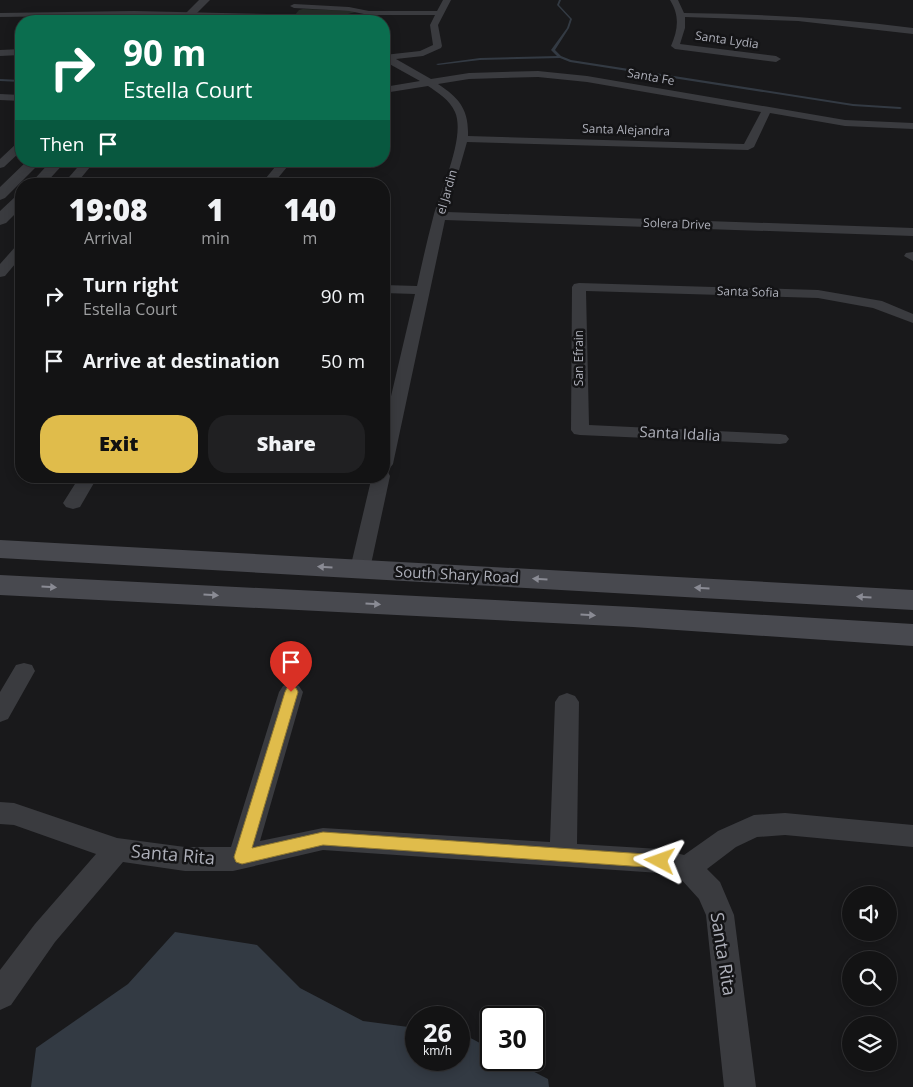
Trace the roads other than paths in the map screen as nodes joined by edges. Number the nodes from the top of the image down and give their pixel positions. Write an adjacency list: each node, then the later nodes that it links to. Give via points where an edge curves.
1 (205, 0): 13 (street)
2 (446, 0): 9 (street, el Jardin)
3 (674, 0): 16 (street)
4 (19, 5): 11 (street)
5 (129, 5): 10 (street)
6 (218, 5): 14 (street)
7 (288, 13): 8 (street, via 349,9)
8 (369, 13): 9 (street); 15 (street)
9 (440, 13): 20 (street, el Jardin, via 434,25 438,46 427,52)
10 (120, 14): 11 (street); 12 (street)
11 (1, 15)
12 (125, 15)
13 (190, 15)
14 (207, 15)
15 (361, 15)
16 (682, 15): 17 (street, via 799,18); 21 (street, Santa Lydia, via 680,38 675,46)
17 (913, 31)
18 (15, 52): 19 (street)
19 (0, 53)
20 (390, 57)
21 (776, 59)
22 (390, 61): 23 (street, el Jardin)
23 (427, 82): 24 (street, Santa Fe); 27 (street, Santa Fe, via 469,76 538,74 587,78); 29 (street, el Jardin, via 450,97 461,111)
24 (390, 89)
25 (0, 97): 26 (street)
26 (15, 98)
27 (767, 110): 28 (street, Santa Fe, via 845,123); 29 (street, Santa Alejandra, via 748,147)
28 (913, 126)
29 (461, 138): 43 (street, el Jardin)
30 (15, 151): 31 (street)
31 (0, 165)
32 (29, 167): 36 (street)
33 (53, 167): 37 (street)
34 (84, 167): 38 (street)
35 (281, 167): 39 (street)
36 (18, 178)
37 (43, 178)
38 (74, 178)
39 (272, 178)
40 (15, 180): 41 (street)
41 (0, 195)
42 (15, 205): 44 (street)
43 (440, 216): 45 (street, Solera Drive); 52 (street, el Jardin)
44 (0, 220)
45 (913, 232)
46 (15, 252): 47 (street)
47 (0, 253)
48 (15, 257): 49 (street)
49 (0, 273)
50 (579, 287): 53 (street, Santa Sofia, via 818,294 877,304); 54 (street, San Efrain)
51 (390, 289): 52 (street)
52 (423, 290): 55 (street, el Jardin)
53 (913, 319)
54 (580, 430): 56 (street, Santa Idalia)
55 (390, 437)
56 (780, 439)
57 (85, 483): 59 (street)
58 (379, 483): 61 (street)
59 (73, 503)
60 (0, 549): 61 (main road, South Shary Road, one-way to 60)
61 (360, 569): 63 (main road, South Shary Road, one-way to 61)
62 (0, 584): 64 (main road, one-way to 64)
63 (913, 600)
64 (913, 635)
65 (24, 671): 68 (street)
66 (291, 692): 73 (street)
67 (567, 702): 72 (street)
68 (0, 713)
69 (0, 813): 71 (street, Santa Rita, via 14,814)
70 (913, 836): 74 (street, via 785,824 754,826 726,839)
71 (118, 850): 73 (street, Santa Rita, via 185,859); 75 (street, via 45,933)
72 (563, 855): 73 (street, Santa Rita, via 323,839); 74 (street, Santa Rita, via 660,861)
73 (242, 857)
74 (688, 868): 76 (street, Santa Rita, via 710,891 720,915)
75 (0, 995)
76 (740, 1087)

